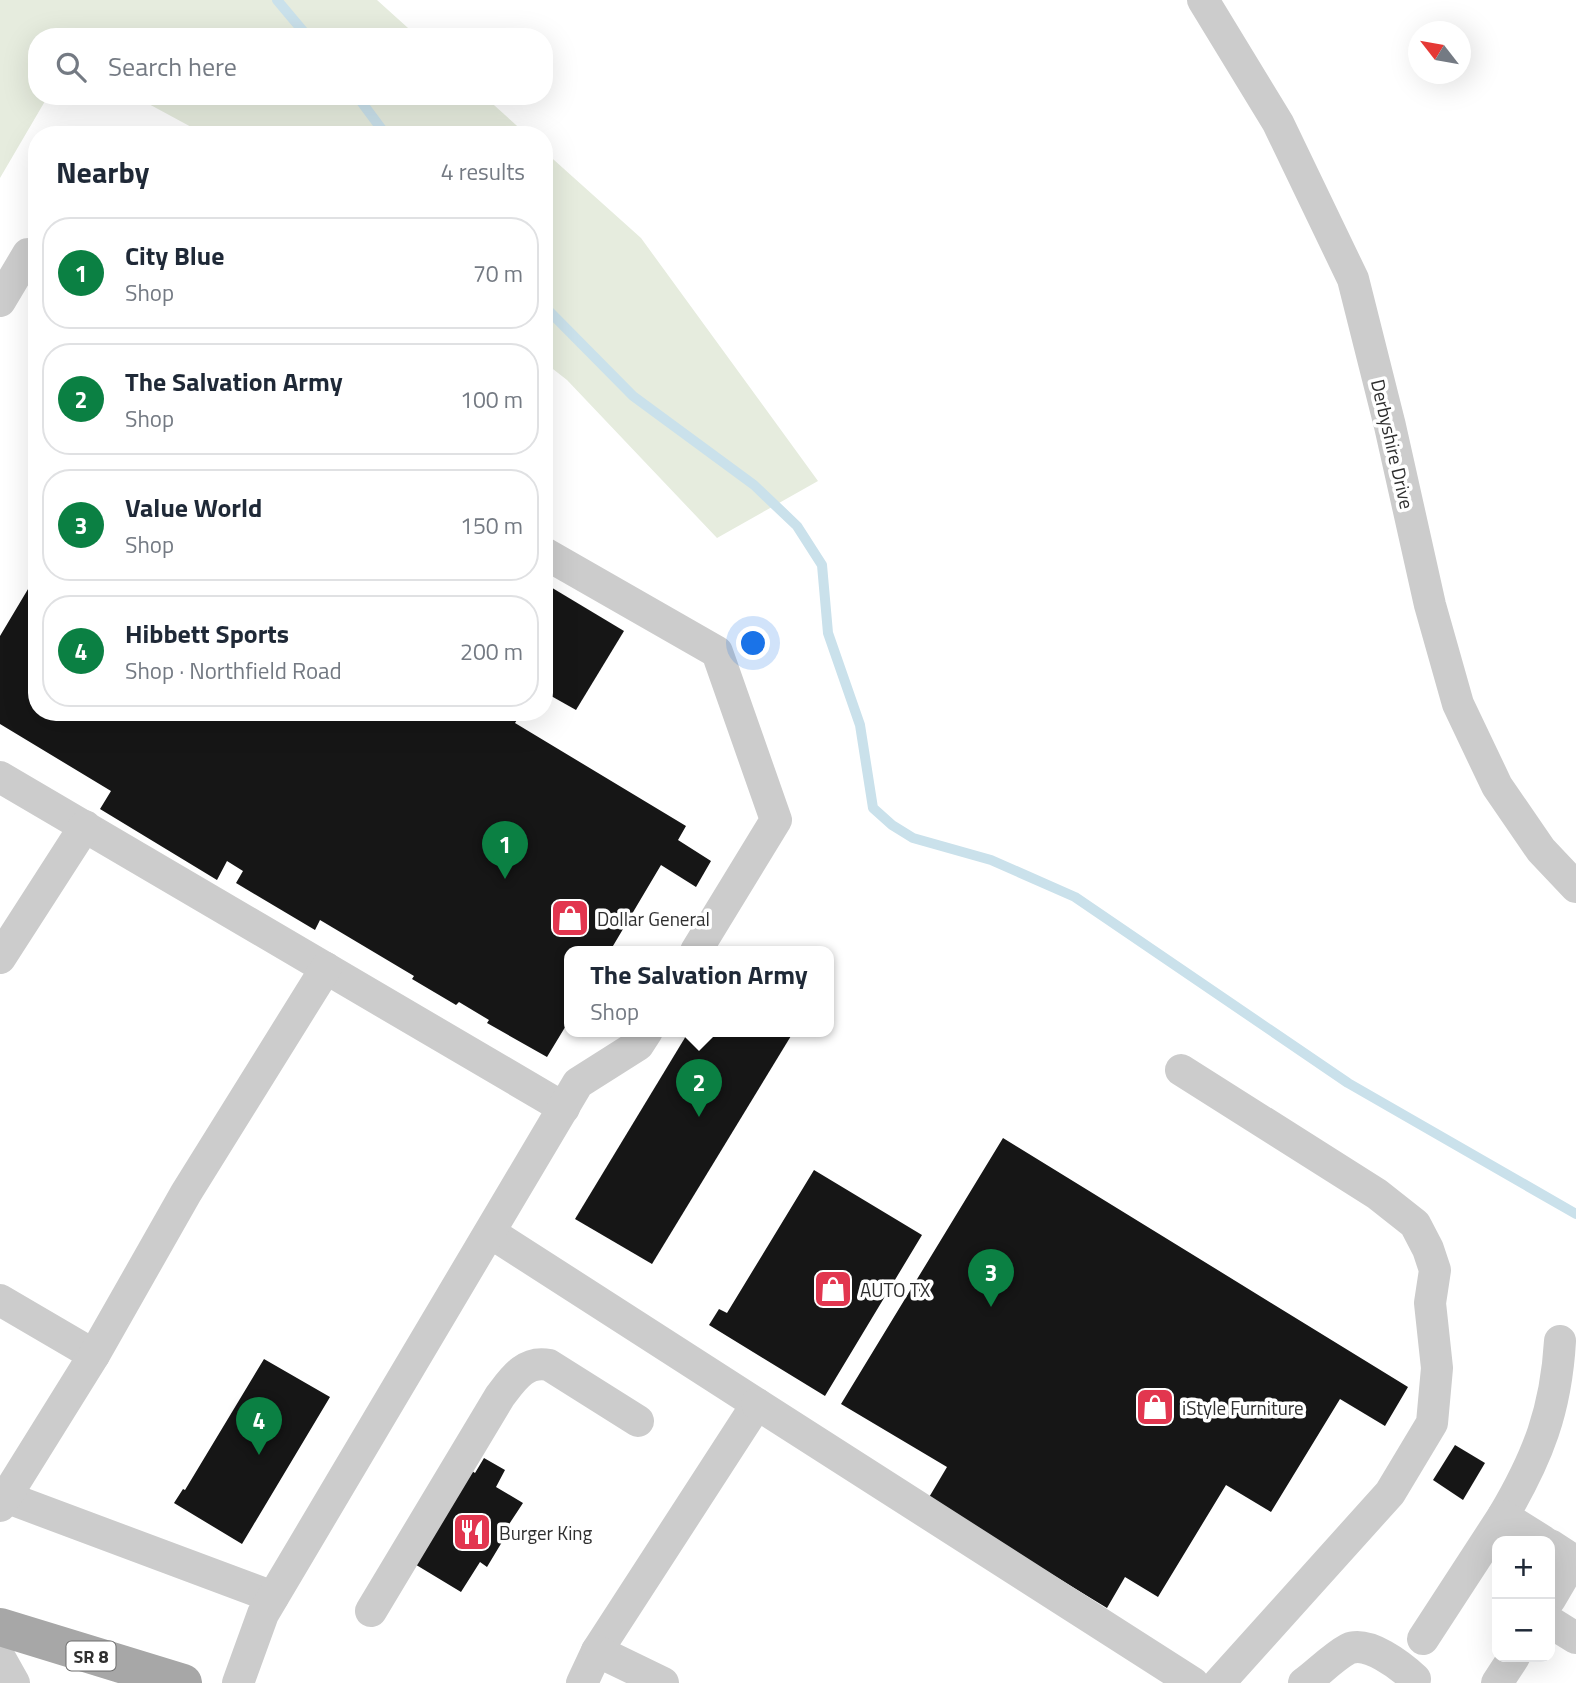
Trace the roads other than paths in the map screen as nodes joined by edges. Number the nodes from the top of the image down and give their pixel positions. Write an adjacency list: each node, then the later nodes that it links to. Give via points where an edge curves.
1 (1203, 0): 7 (street, Derbyshire Drive, via 1278,123 1353,279 1458,704 1497,786 1541,849)
2 (28, 254): 3 (street)
3 (0, 301)
4 (553, 558): 8 (street, via 717,652 776,820)
5 (0, 777): 6 (street)
6 (85, 826): 9 (street); 10 (street)
7 (1576, 887)
8 (699, 946)
9 (0, 958)
10 (326, 968): 13 (street); 17 (street, via 187,1193)
11 (643, 1037): 13 (street, via 638,1045 578,1083)
12 (1181, 1070): 41 (street, via 1377,1194 1415,1224 1435,1270 1430,1303 1437,1368 1432,1423 1390,1493)
13 (564, 1108): 14 (street)
14 (491, 1233): 18 (street); 25 (street)
15 (2, 1306): 17 (street)
16 (1560, 1340): 21 (street, via 1558,1376 1543,1439)
17 (94, 1355): 20 (street)
18 (757, 1404): 31 (street); 40 (street)
19 (638, 1421): 26 (street, via 549,1365 526,1367 500,1396)
20 (2, 1500): 25 (street)
21 (1503, 1516): 22 (street); 30 (street)
22 (1535, 1536)
23 (1555, 1548): 24 (street, via 1573,1560)
24 (1555, 1591)
25 (273, 1597): 37 (street)
26 (371, 1611)
27 (1555, 1625): 29 (street)
28 (0, 1627): 36 (main road, SR 8)
29 (1576, 1638)
30 (1423, 1639)
31 (597, 1651): 38 (street); 39 (street)
32 (0, 1658): 35 (street)
33 (1511, 1662): 43 (street)
34 (1416, 1682): 42 (street, via 1399,1665 1366,1647 1349,1648)
35 (14, 1683)
36 (183, 1683)
37 (239, 1683)
38 (582, 1683)
39 (663, 1683)
40 (1193, 1683)
41 (1219, 1683)
42 (1304, 1683)
43 (1497, 1683)

